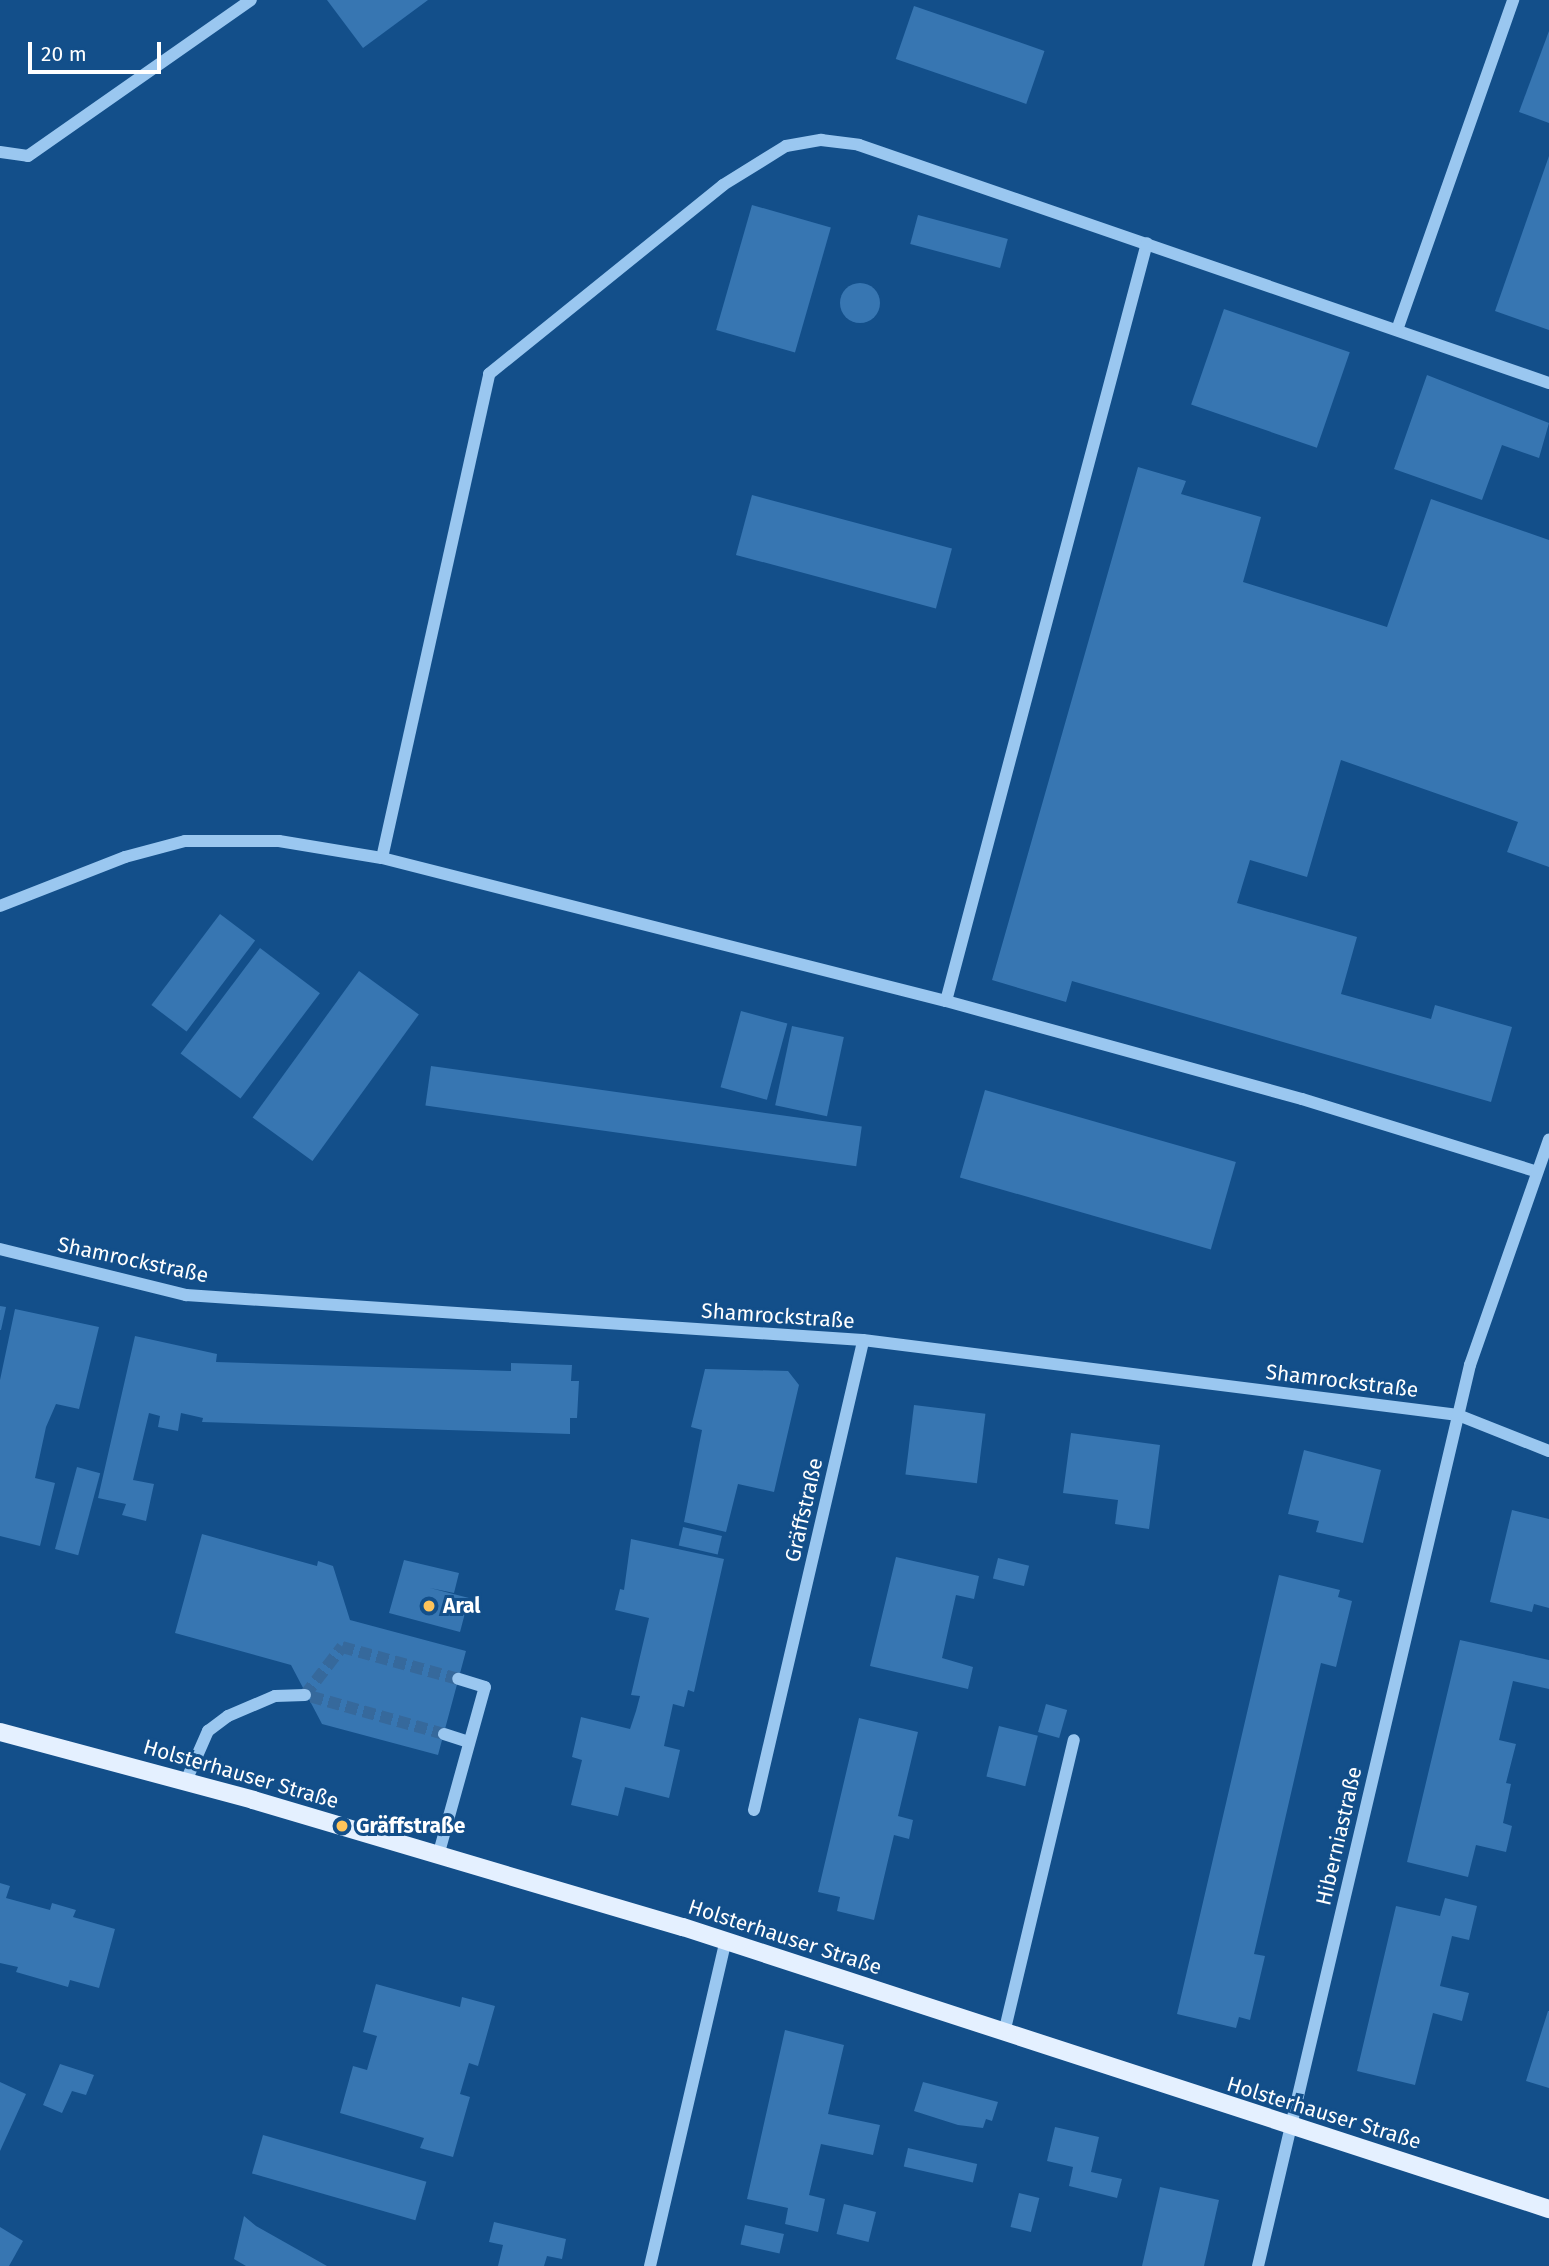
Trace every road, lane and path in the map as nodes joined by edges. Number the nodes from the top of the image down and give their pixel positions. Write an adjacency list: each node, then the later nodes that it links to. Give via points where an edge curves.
1 (251, 0): 3 (street, via 28,156)
2 (1513, 0): 5 (street)
3 (0, 152)
4 (1147, 243): 5 (street); 7 (street, via 859,145 821,140 786,146 723,185 489,374); 9 (street)
5 (1398, 330): 6 (street)
6 (1549, 383)
7 (382, 858): 8 (street, via 279,841 185,841 125,857); 9 (street)
8 (0, 906)
9 (946, 1001): 11 (street, via 1302,1099)
10 (1549, 1139): 11 (street, Hiberniastraße)
11 (1534, 1171): 14 (street, Hiberniastraße)
12 (0, 1249): 13 (street, Shamrockstraße, via 186,1295)
13 (863, 1340): 14 (street, Shamrockstraße); 23 (street, Gräffstraße)
14 (1458, 1415): 15 (street, Shamrockstraße); 27 (street, Hiberniastraße)
15 (1549, 1451)
16 (458, 1679): 21 (street, via 485,1687)
17 (306, 1695): 22 (street, via 275,1696 228,1716 208,1731)
18 (0, 1732): 22 (main road, Holsterhauser Straße)
19 (444, 1734): 21 (street)
20 (1074, 1740): 26 (street)
21 (469, 1742): 24 (street)
22 (186, 1781): 24 (main road, Holsterhauser Straße)
23 (754, 1810)
24 (438, 1856): 25 (main road, Holsterhauser Straße)
25 (726, 1940): 26 (main road, Holsterhauser Straße); 29 (street)
26 (1004, 2033): 27 (main road, Holsterhauser Straße)
27 (1291, 2127): 28 (main road, Holsterhauser Straße); 30 (street, Hiberniastraße)
28 (1549, 2208)
29 (650, 2266)
30 (1258, 2266)

